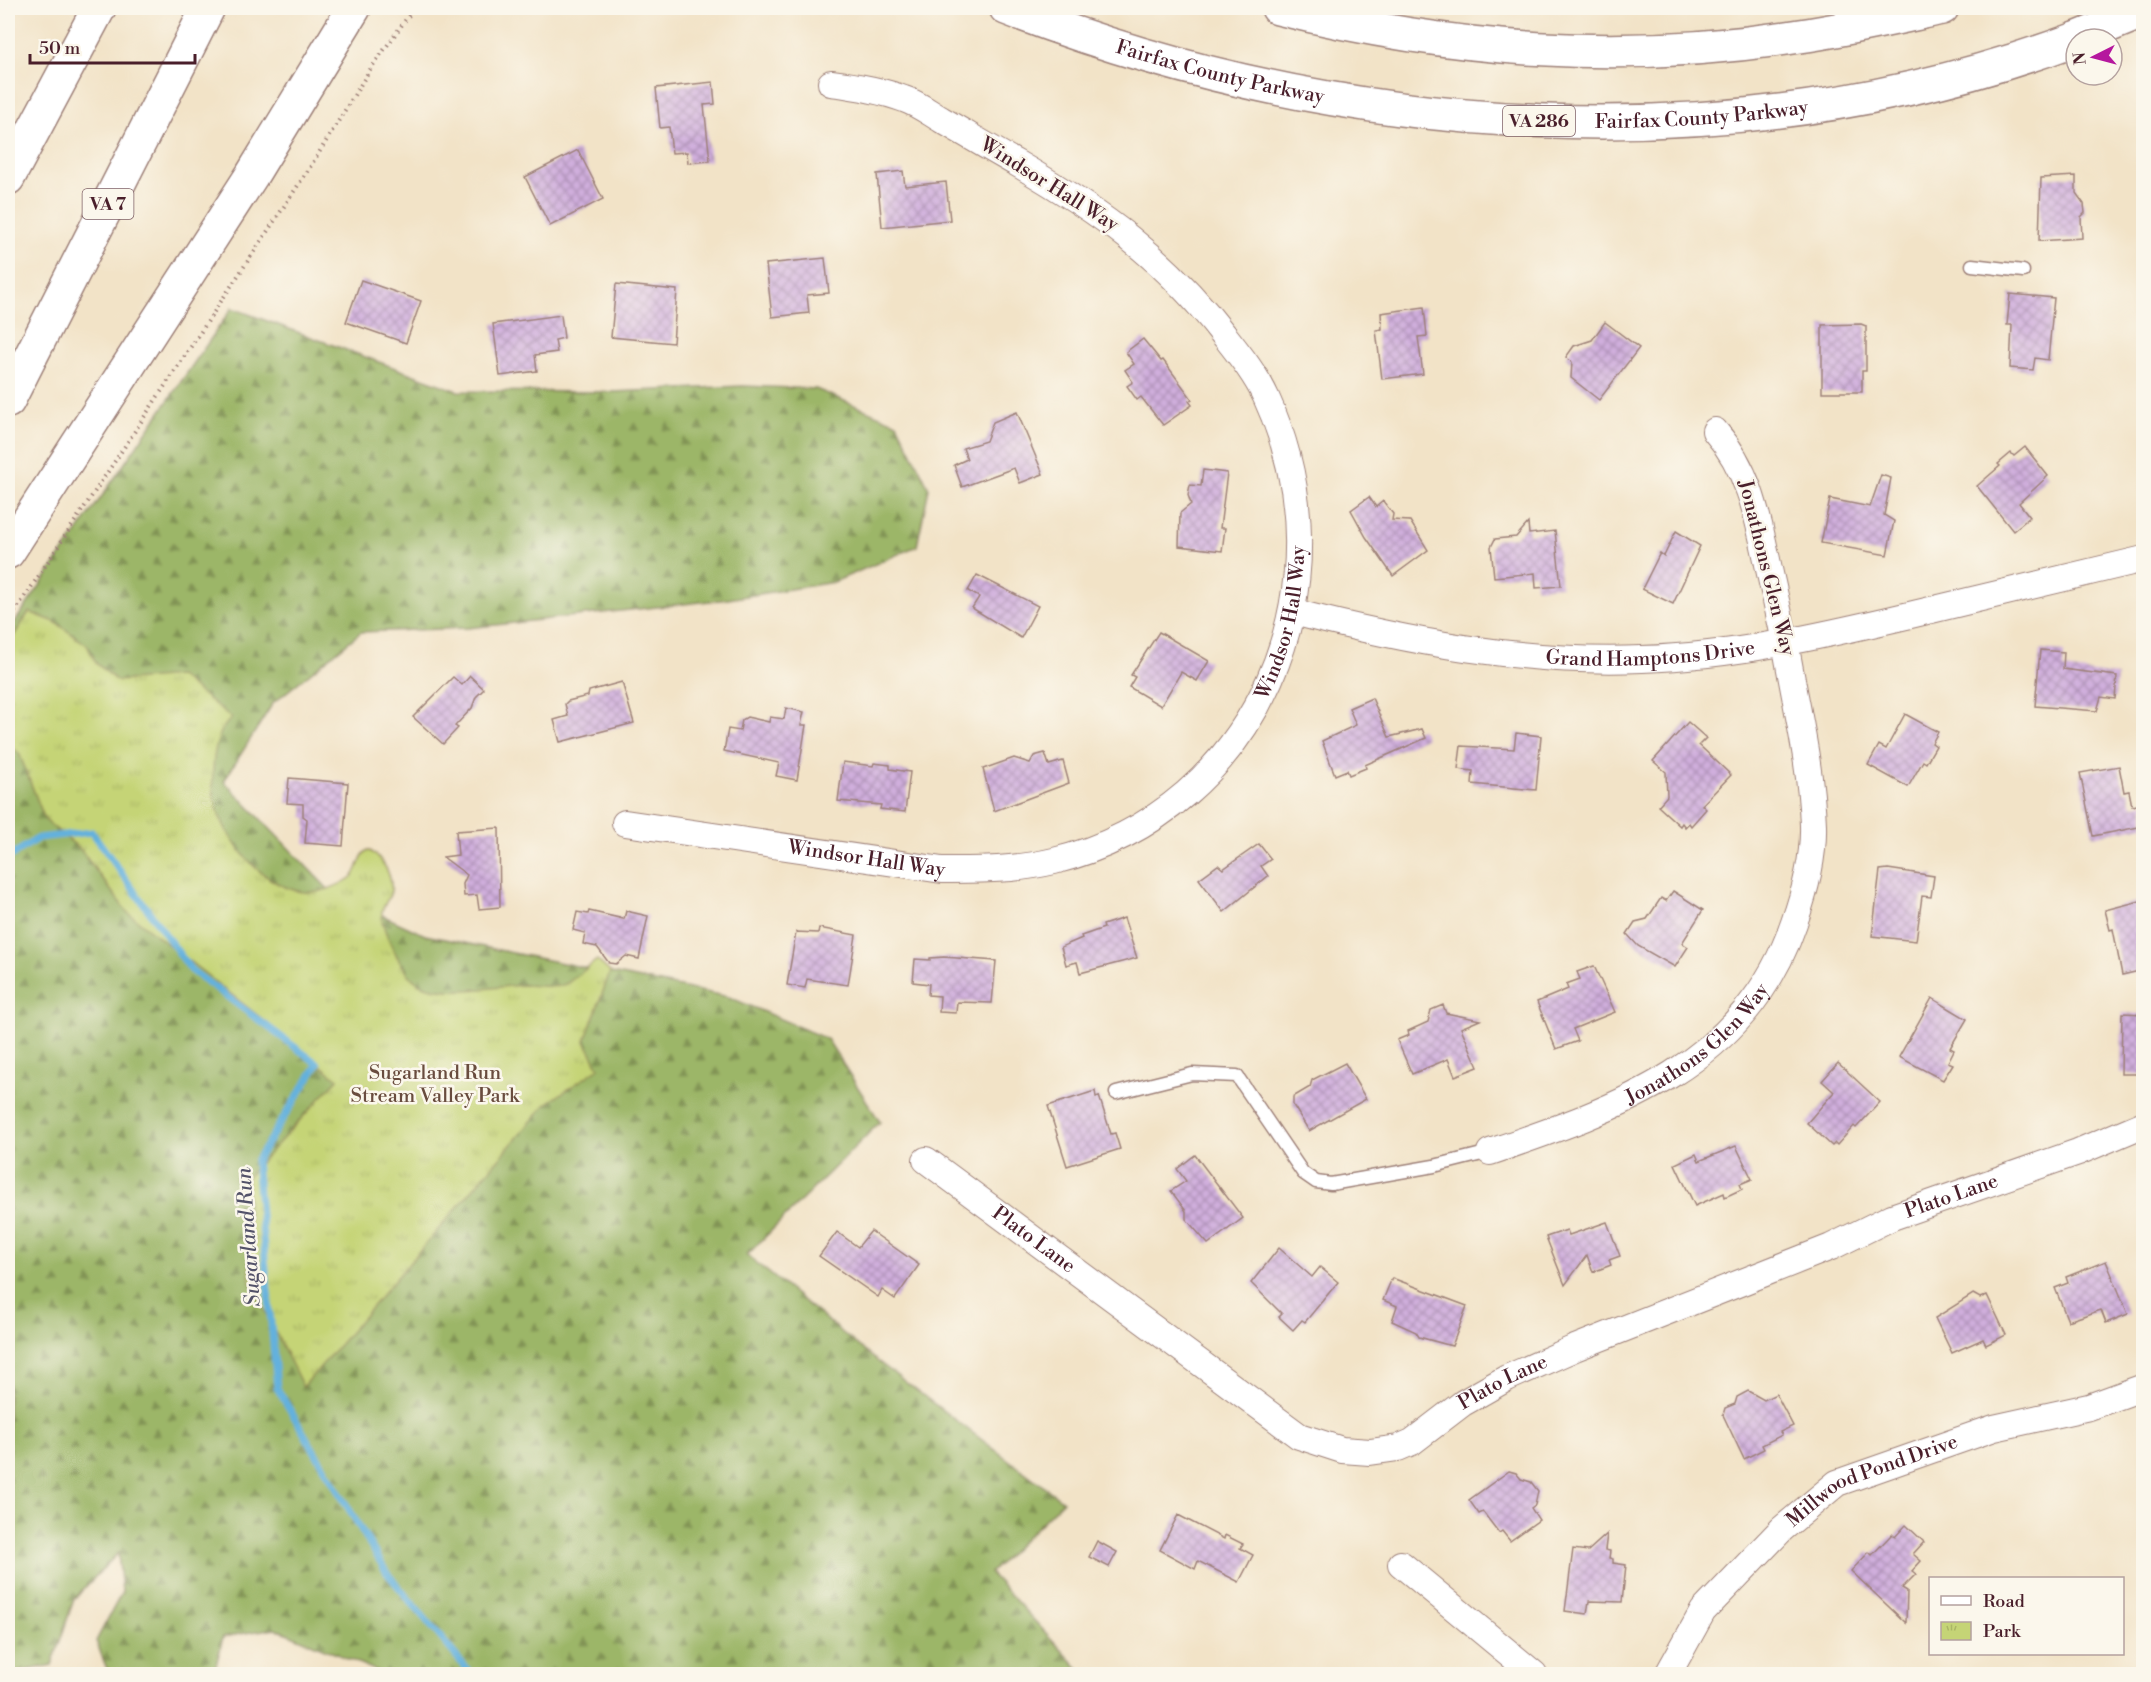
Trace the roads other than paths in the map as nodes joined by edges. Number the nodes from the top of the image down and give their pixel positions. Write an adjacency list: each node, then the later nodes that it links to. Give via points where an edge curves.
1 (99, 8): 15 (highway)
2 (208, 8): 18 (highway, VA 7)
3 (354, 8): 14 (highway)
4 (375, 8): 14 (highway)
5 (1006, 8): 12 (highway, Fairfax County Parkway / VA 286, via 1079,35 1264,86 1455,116 1526,121 1677,120 1818,107 1960,77)
6 (1278, 8): 7 (highway, via 1454,43 1586,51 1728,45 1799,36)
7 (1942, 8)
8 (2144, 11): 10 (highway, Fairfax County Parkway / VA 286)
9 (2144, 22): 11 (highway)
10 (2106, 27)
11 (2124, 27)
12 (2064, 44)
13 (831, 83): 22 (street, Windsor Hall Way, via 868,88 908,100 1080,200 1164,266 1203,308 1265,394 1281,433 1293,476 1299,520)
14 (252, 175): 20 (highway)
15 (8, 178)
16 (1972, 265): 17 (lane)
17 (2023, 271)
18 (8, 401)
19 (1715, 431): 23 (street, Jonathons Glen Way, via 1740,465 1753,494)
20 (8, 552)
21 (2144, 559): 23 (street, Grand Hamptons Drive)
22 (1293, 612): 23 (street, Grand Hamptons Drive, via 1489,652 1567,659 1688,656); 24 (street, Windsor Hall Way, via 1269,684 1249,720 1218,760 1166,808 1094,848 1056,860 986,870 942,870)
23 (1786, 644): 27 (street, Jonathons Glen Way, via 1813,827 1802,901 1789,939 1768,978 1736,1022 1682,1070 1648,1090 1547,1133)
24 (625, 823)
25 (1116, 1093): 27 (lane, Jonathons Glen Way, via 1192,1074 1237,1076 1303,1173 1323,1183 1434,1166)
26 (2144, 1124): 28 (street, Plato Lane, via 2078,1152 1892,1216 1831,1247 1575,1348 1507,1378 1463,1403 1412,1443 1370,1452 1342,1450 1299,1436)
27 (1490, 1152)
28 (926, 1160)
29 (2144, 1387): 32 (street, Millwood Pond Drive, via 2089,1407 1994,1428 1837,1484 1782,1529 1703,1611)
30 (1401, 1564): 31 (street)
31 (1534, 1674)
32 (1668, 1674)

